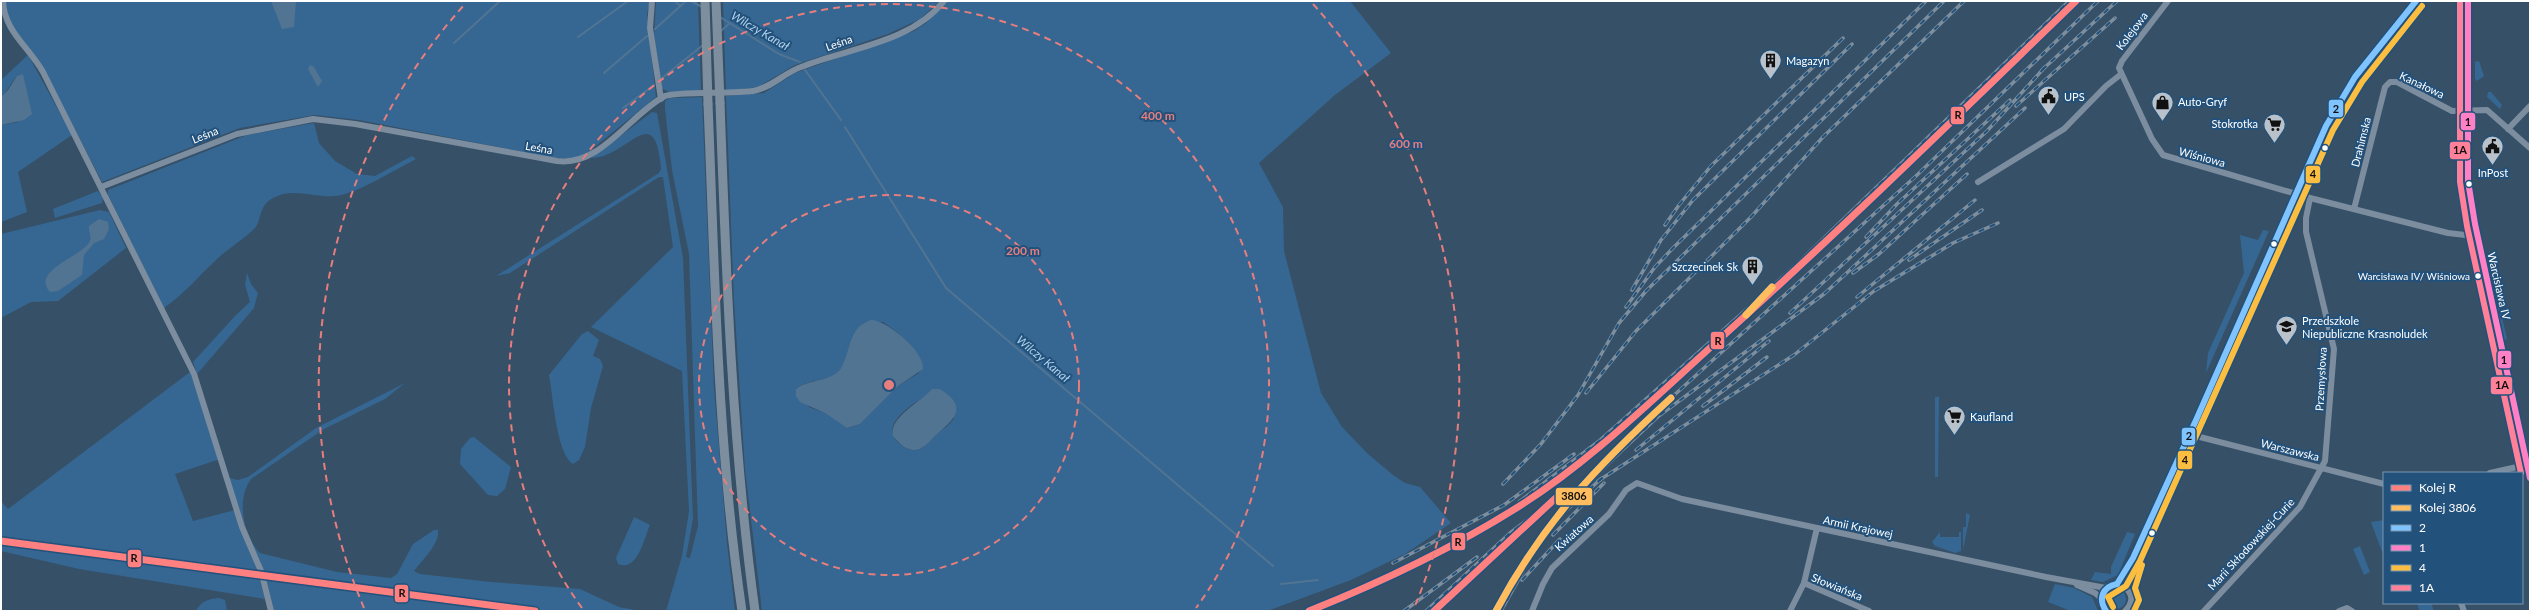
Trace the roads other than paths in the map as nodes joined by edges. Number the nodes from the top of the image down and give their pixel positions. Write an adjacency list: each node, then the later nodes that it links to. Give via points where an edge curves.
1 (3, 1): 19 (street, via 5,18 10,29 37,62)
2 (652, 1): 13 (street, via 650,28)
3 (705, 1): 41 (highway, bridge, via 720,387 730,513)
4 (716, 1): 42 (highway, bridge, via 733,388 743,514)
5 (944, 1): 13 (street, Leśna, via 920,24 800,67 765,88 742,93 670,95)
6 (2168, 1): 11 (street, Kolejowa, via 2122,61)
7 (2416, 1): 10 (street)
8 (2419, 1): 10 (street)
9 (2468, 1): 15 (street, Warcisława IV)
10 (2410, 8): 20 (street, via 2345,93 2326,126)
11 (2120, 74): 18 (street, via 2064,129); 20 (street, Wiśniowa, via 2163,155)
12 (2390, 82): 15 (street, Kanałowa, via 2397,82 2452,110); 22 (street, Drahimska, via 2385,87)
13 (661, 100): 19 (street, Leśna, via 593,153 574,161 557,162 355,124 313,119 237,134)
14 (2530, 106): 16 (street)
15 (2468, 110): 16 (street, Kanałowa, via 2487,110); 23 (street, Warcisława IV, via 2468,181)
16 (2508, 129): 17 (street, Kanałowa)
17 (2530, 148)
18 (1978, 182)
19 (101, 187): 40 (street, via 194,374 242,526 261,572)
20 (2296, 194): 21 (street, Wiśniowa); 24 (street)
21 (2310, 198): 22 (street, Wiśniowa); 27 (street, Przemysłowa, via 2306,232 2334,354 2326,458)
22 (2354, 209): 23 (street, Wiśniowa, via 2454,234)
23 (2477, 233): 26 (street, Warcisława IV)
24 (2197, 418): 25 (street); 35 (street)
25 (2192, 436): 27 (street, Warszawska); 37 (street, via 2132,568)
26 (2526, 465): 28 (street); 29 (street, Warcisława IV)
27 (2322, 468): 31 (street, Warszawska); 49 (street, Marii Skłodowskiej-Curie, via 2302,504)
28 (2494, 472)
29 (2530, 478)
30 (1643, 484): 32 (street, Armii Krajowej, via 1675,498); 43 (street, Kwiatowa, via 1634,484 1626,490 1609,514 1552,568)
31 (2383, 484)
32 (1817, 528): 33 (street, Armii Krajowej); 34 (street)
33 (2072, 582): 36 (street, Armii Krajowej); 38 (street, Armii Krajowej)
34 (1804, 583): 44 (street, Słowiańska); 45 (street, Słowiańska)
35 (2118, 584): 36 (street); 37 (street)
36 (2106, 588): 38 (street)
37 (2126, 588): 39 (street)
38 (2101, 598): 46 (street)
39 (2131, 603): 47 (street); 48 (street)
40 (271, 611)
41 (742, 611)
42 (755, 611)
43 (1532, 611)
44 (1790, 611)
45 (1869, 611)
46 (2106, 611)
47 (2126, 611)
48 (2137, 611)
49 (2204, 611)
50 (2339, 611): 51 (street, via 2347,608)
51 (2352, 611)

